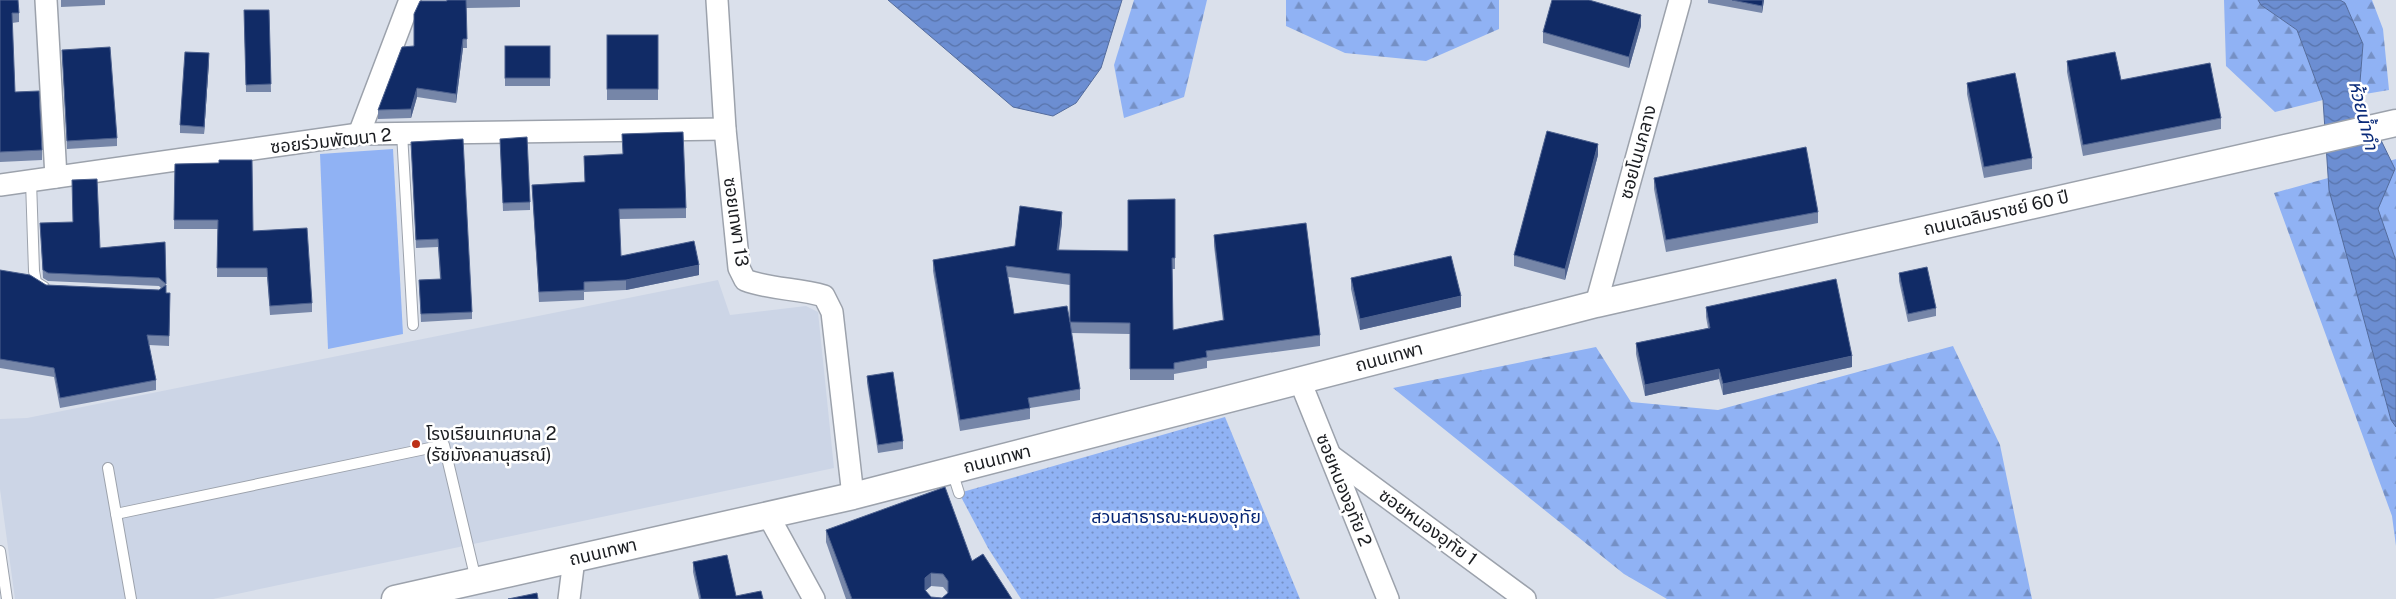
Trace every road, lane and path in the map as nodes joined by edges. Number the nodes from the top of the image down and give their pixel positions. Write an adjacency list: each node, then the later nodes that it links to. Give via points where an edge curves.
1 (46, 0): 9 (street)
2 (410, 0): 7 (street)
3 (717, 0): 6 (street, ซอยเทพา 13)
4 (1680, 0): 13 (street, ซอยโนนกลาง)
5 (2396, 123): 13 (street, ถนนเฉลิมราชย์ 60 ปี)
6 (725, 129): 8 (street, ซอยร่วมพัฒนา 2); 18 (street, ซอยเทพา 13, via 739,268 745,280 760,286 809,291 824,296 832,312)
7 (359, 134): 8 (street, ซอยร่วมพัฒนา 2); 9 (street, ซอยร่วมพัฒนา 2)
8 (402, 134): 14 (lane)
9 (56, 177): 10 (street, ซอยร่วมพัฒนา 2)
10 (31, 181): 11 (street, ซอยร่วมพัฒนา 2); 12 (lane, via 36,282)
11 (0, 185)
12 (56, 289)
13 (1596, 304): 15 (street, ถนนเทพา)
14 (412, 325)
15 (1300, 380): 16 (street, ซอยหนองอุทัย 2); 18 (street, ถนนเทพา, via 956,482)
16 (1331, 456): 29 (street, ซอยหนองอุทัย 2); 30 (street, ซอยหนองอุทัย 1)
17 (108, 468): 19 (lane)
18 (853, 496): 20 (street, ถนนเทพา)
19 (116, 514): 23 (lane, via 444,445); 25 (lane)
20 (768, 515): 22 (street, ถนนเทพา); 28 (street)
21 (0, 551): 24 (lane)
22 (574, 559): 23 (street, ถนนเทพา); 27 (street)
23 (476, 581): 26 (street, ถนนเทพา)
24 (7, 599)
25 (131, 599)
26 (395, 599)
27 (569, 599)
28 (814, 599)
29 (1388, 599)
30 (1525, 599)

